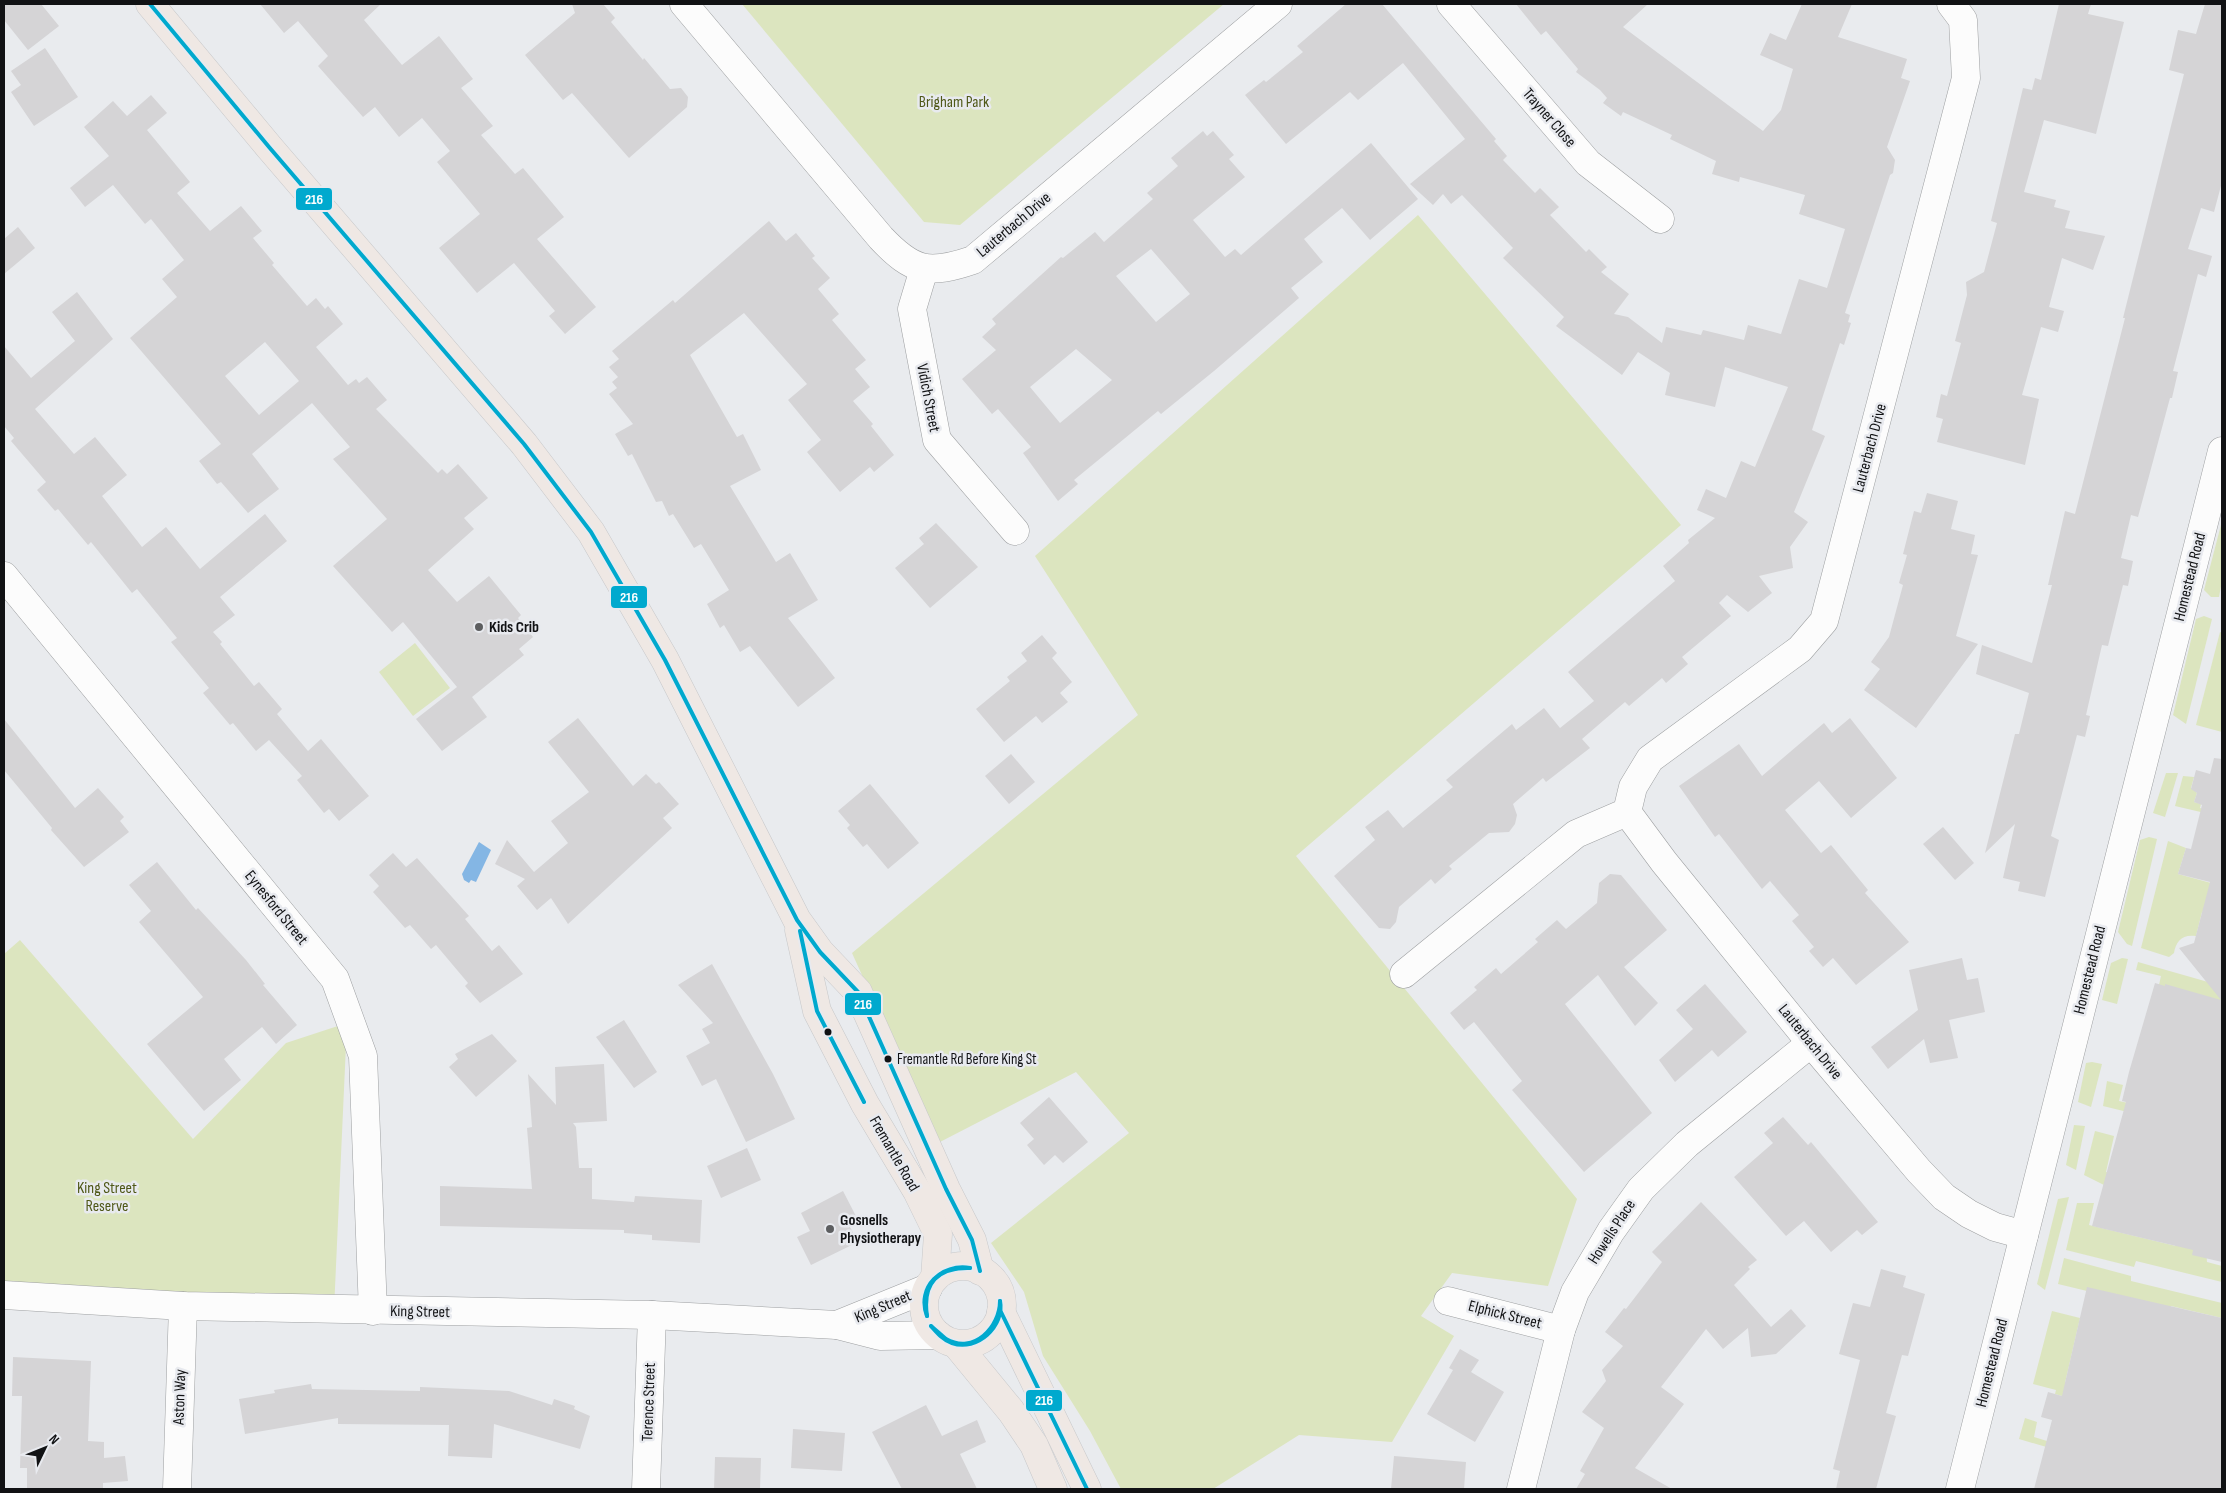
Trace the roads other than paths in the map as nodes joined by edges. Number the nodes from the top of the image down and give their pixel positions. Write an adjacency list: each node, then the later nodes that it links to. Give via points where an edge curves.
1 (150, 4): 12 (main road, Fremantle Road, via 524,444 591,532 665,660)
2 (684, 4): 7 (street, Lauterbach Drive, via 899,258)
3 (1278, 4): 7 (street, Lauterbach Drive, via 973,260 948,268)
4 (1451, 4): 6 (street, Trayner Close, via 1588,163)
5 (1951, 4): 11 (street, Lauterbach Drive, via 1963,20 1966,78 1824,621 1800,649 1650,759 1632,787)
6 (1660, 219)
7 (924, 269): 9 (street, Vidich Street, via 912,309 937,440)
8 (2222, 451): 15 (street, Homestead Road)
9 (1015, 530)
10 (4, 576): 21 (street, Eynesford Street, via 335,980 363,1056)
11 (1627, 812): 13 (street, via 1576,834); 14 (street, Lauterbach Drive)
12 (797, 920): 16 (main road, Fremantle Road, via 820,952 858,992 972,1240); 17 (main road, Fremantle Road, via 816,1011 938,1234)
13 (1404, 974)
14 (1810, 1043): 15 (street, Lauterbach Drive, via 1906,1158 1944,1197 1995,1227); 25 (street, Howells Place, via 1686,1144 1640,1189 1575,1292)
15 (2024, 1235): 32 (street, Homestead Road)
16 (980, 1271): 17 (main road, via 956,1267 944,1270); 22 (main road, via 997,1288)
17 (931, 1283): 24 (street, King Street); 26 (main road, via 924,1299 924,1311 928,1323)
18 (4, 1295): 20 (street, King Street)
19 (1448, 1301): 25 (street, Elphick Street)
20 (183, 1306): 21 (street, King Street); 27 (street, Aston Way)
21 (373, 1311): 23 (street, King Street)
22 (1001, 1312): 26 (main road, via 997,1324 974,1343); 30 (main road)
23 (652, 1315): 24 (street, King Street); 28 (street, Terence Street)
24 (837, 1325): 26 (street, King Street, via 880,1336)
25 (1561, 1330): 31 (street, Howells Place)
26 (947, 1339): 29 (main road, via 1011,1411 1030,1438)
27 (177, 1489)
28 (646, 1489)
29 (1053, 1489)
30 (1087, 1489)
31 (1521, 1489)
32 (1960, 1489)

